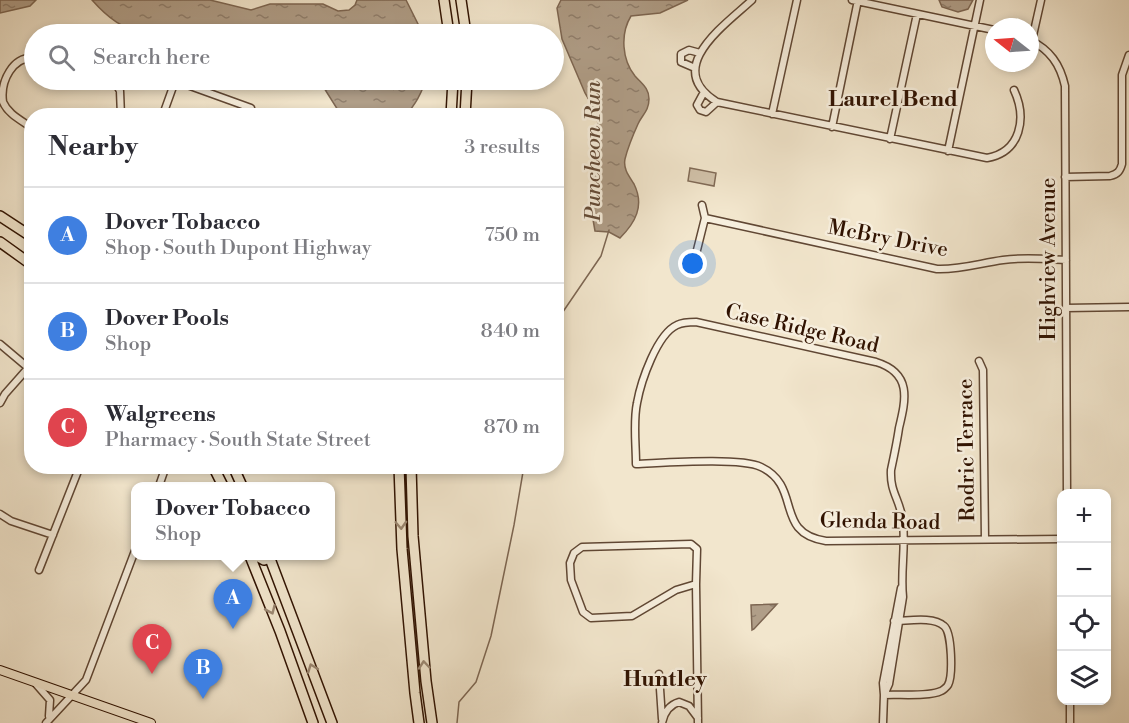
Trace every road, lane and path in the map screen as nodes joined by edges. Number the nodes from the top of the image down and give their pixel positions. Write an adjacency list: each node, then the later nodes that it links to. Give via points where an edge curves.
1 (444, 0): 10 (highway)
2 (460, 0): 11 (highway)
3 (752, 0): 15 (street)
4 (796, 0): 32 (street)
5 (856, 0): 8 (street); 34 (street)
6 (980, 0): 12 (street)
7 (1041, 0): 9 (street)
8 (917, 14): 12 (street); 35 (street)
9 (1036, 18)
10 (448, 24)
11 (464, 24)
12 (975, 26): 13 (street); 36 (street)
13 (985, 28)
14 (1039, 45): 37 (street, Highview Avenue, via 1058,65 1065,86)
15 (700, 52): 18 (street); 18 (street, via 689,50 681,54 681,62)
16 (1129, 55): 37 (street, via 1122,75 1121,171 1110,176)
17 (24, 59): 33 (street, via 11,67 2,88 3,102)
18 (695, 68): 25 (street)
19 (119, 90): 27 (street)
20 (172, 90): 28 (street)
21 (201, 90): 29 (street)
22 (453, 90): 30 (highway)
23 (466, 90): 31 (highway)
24 (1014, 90): 36 (street, via 1020,126 1015,141 1004,153 987,158)
25 (704, 92): 26 (street); 26 (street, via 697,105 700,110 706,112)
26 (717, 102): 32 (street)
27 (121, 108)
28 (166, 108)
29 (251, 108)
30 (452, 108)
31 (465, 108)
32 (772, 114): 34 (street)
33 (24, 122)
34 (832, 127): 35 (street)
35 (890, 139): 36 (street)
36 (948, 151)
37 (1065, 177): 45 (street, Highview Avenue)
38 (702, 205): 40 (street)
39 (0, 216): 41 (highway)
40 (705, 218): 43 (street); 45 (street, McBry Drive, via 937,269 1023,258)
41 (24, 232)
42 (0, 242): 44 (highway)
43 (695, 258)
44 (24, 259)
45 (1066, 260): 47 (street, Highview Avenue)
46 (1129, 307): 47 (street)
47 (1066, 308): 57 (street, Highview Avenue)
48 (0, 344): 50 (street)
49 (979, 361): 60 (street, Rodric Terrace, via 983,370)
50 (24, 365)
51 (24, 373): 52 (street)
52 (0, 403)
53 (636, 464): 62 (street, Glenda Road, via 751,464 770,472 779,481 794,523 809,537 826,541); 62 (street, Case Ridge Road, via 640,391 661,341 676,325 696,322 876,362 892,369 906,393 890,482 902,516)
54 (77, 474): 59 (street)
55 (399, 474): 85 (highway, one-way to 85, via 402,549)
56 (411, 474): 86 (highway, one-way to 56, via 413,537)
57 (1067, 489)
58 (0, 514): 59 (street)
59 (53, 535): 66 (street)
60 (985, 539): 61 (street, Glenda Road); 62 (street, Glenda Road)
61 (1057, 539)
62 (903, 540): 68 (street, Case Ridge Road, via 903,597)
63 (131, 559): 75 (street, via 86,680)
64 (252, 560): 69 (highway, one-way to 69)
65 (271, 560): 84 (highway, one-way to 65)
66 (39, 570)
67 (696, 584): 67 (street, via 676,590 632,616 591,618 583,612 571,580 570,563 582,547 691,544 697,549); 73 (street)
68 (897, 621): 74 (street, Case Ridge Road); 74 (street, via 939,622 948,630 950,676 948,685 939,692)
69 (280, 631): 82 (highway); 83 (highway)
70 (0, 670): 72 (main road)
71 (658, 674): 80 (street)
72 (34, 682): 75 (main road); 78 (street, via 50,700)
73 (698, 688): 76 (street, via 694,700); 79 (street)
74 (884, 694): 87 (street, Case Ridge Road)
75 (72, 695): 78 (street); 81 (main road)
76 (684, 703): 79 (street); 80 (street, via 670,706)
77 (1070, 705): 88 (street)
78 (47, 721)
79 (698, 721)
80 (662, 722)
81 (151, 723)
82 (312, 723)
83 (319, 723)
84 (332, 723)
85 (419, 723)
86 (432, 723)
87 (883, 723)
88 (1070, 723)

